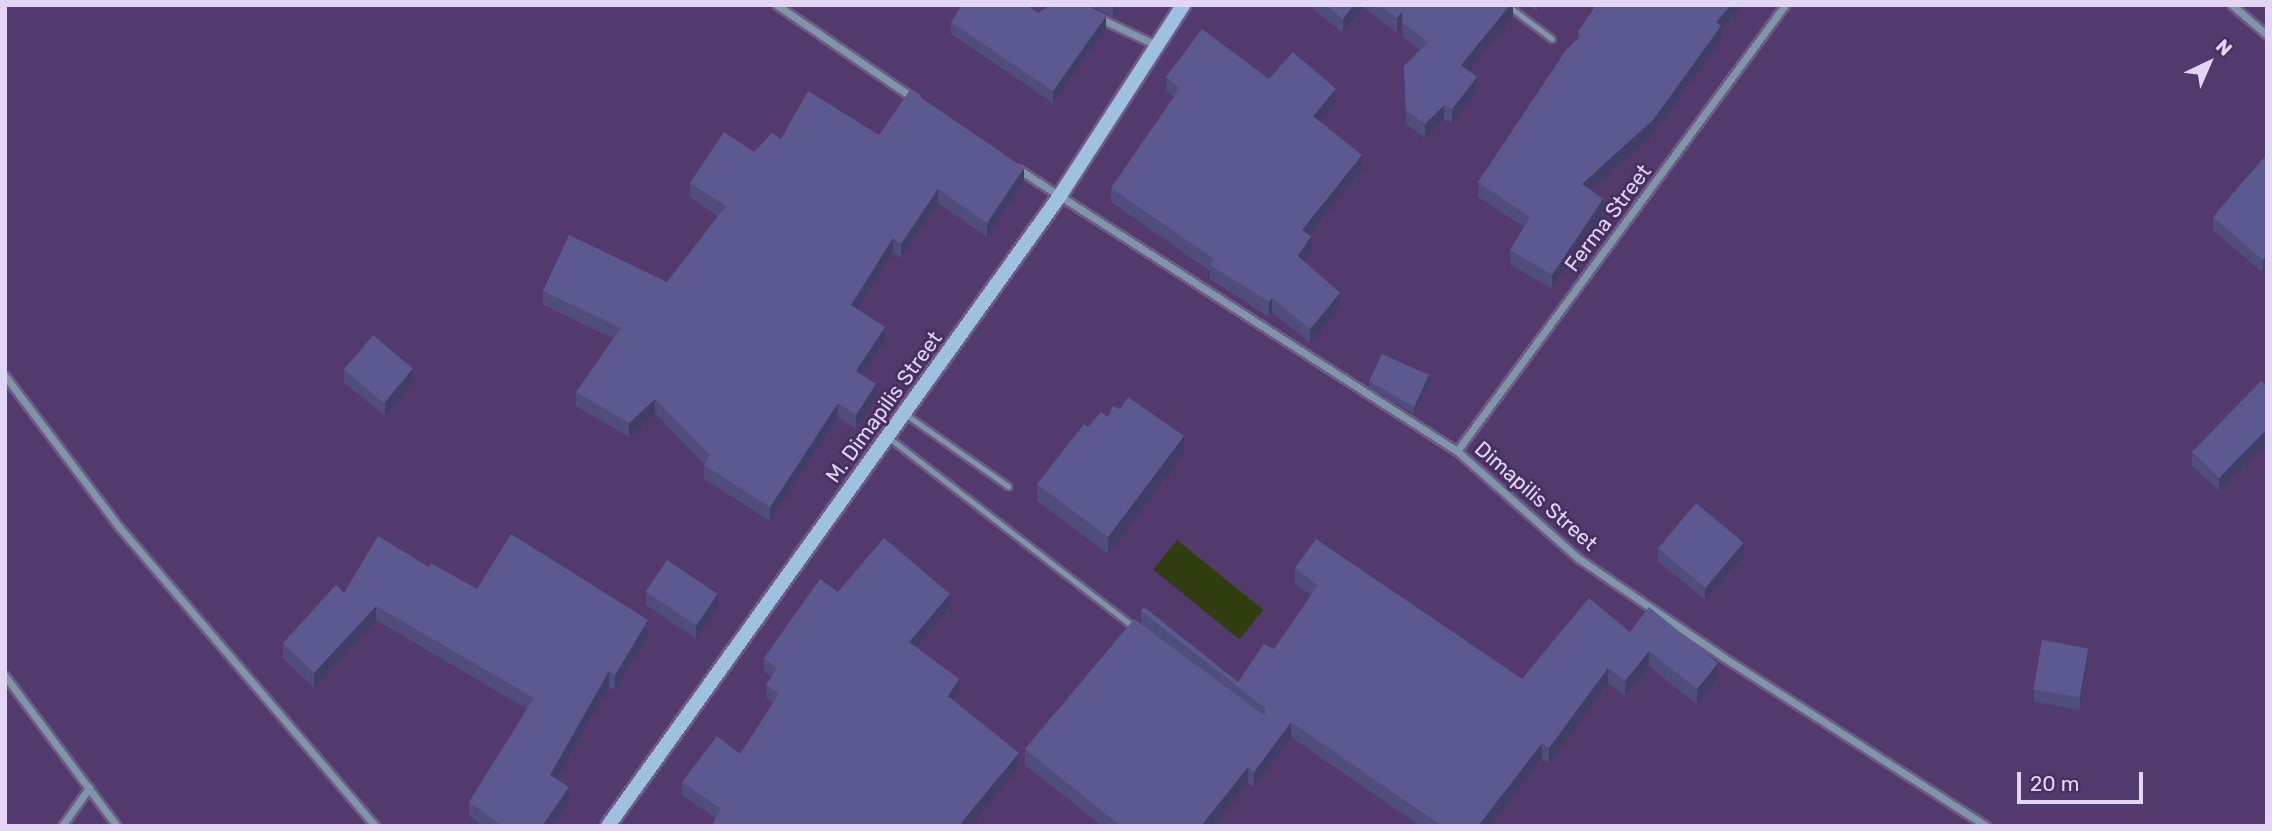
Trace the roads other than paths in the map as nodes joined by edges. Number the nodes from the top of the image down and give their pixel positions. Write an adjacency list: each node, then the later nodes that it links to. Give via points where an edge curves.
1 (777, 5): 10 (street)
2 (1183, 5): 9 (main road, M. Dimapilis Street)
3 (1507, 5): 8 (lane)
4 (1785, 5): 16 (street, Ferma Street)
5 (2232, 5): 7 (street)
6 (1085, 11): 9 (street)
7 (2267, 36)
8 (1552, 39)
9 (1157, 46): 12 (main road, M. Dimapilis Street)
10 (924, 105)
11 (1014, 167): 12 (street, Dimapilis Street)
12 (1059, 197): 14 (main road, M. Dimapilis Street); 16 (street, Dimapilis Street)
13 (5, 376): 23 (street, via 119,527)
14 (905, 414): 15 (main road, M. Dimapilis Street); 17 (lane)
15 (888, 437): 18 (lane); 24 (main road, M. Dimapilis Street)
16 (1457, 451): 25 (street, Dimapilis Street, via 1578,558)
17 (1008, 486)
18 (1141, 633)
19 (5, 676): 20 (street)
20 (89, 788): 21 (street); 22 (street)
21 (62, 826)
22 (117, 826)
23 (374, 826)
24 (608, 826)
25 (1986, 826)

